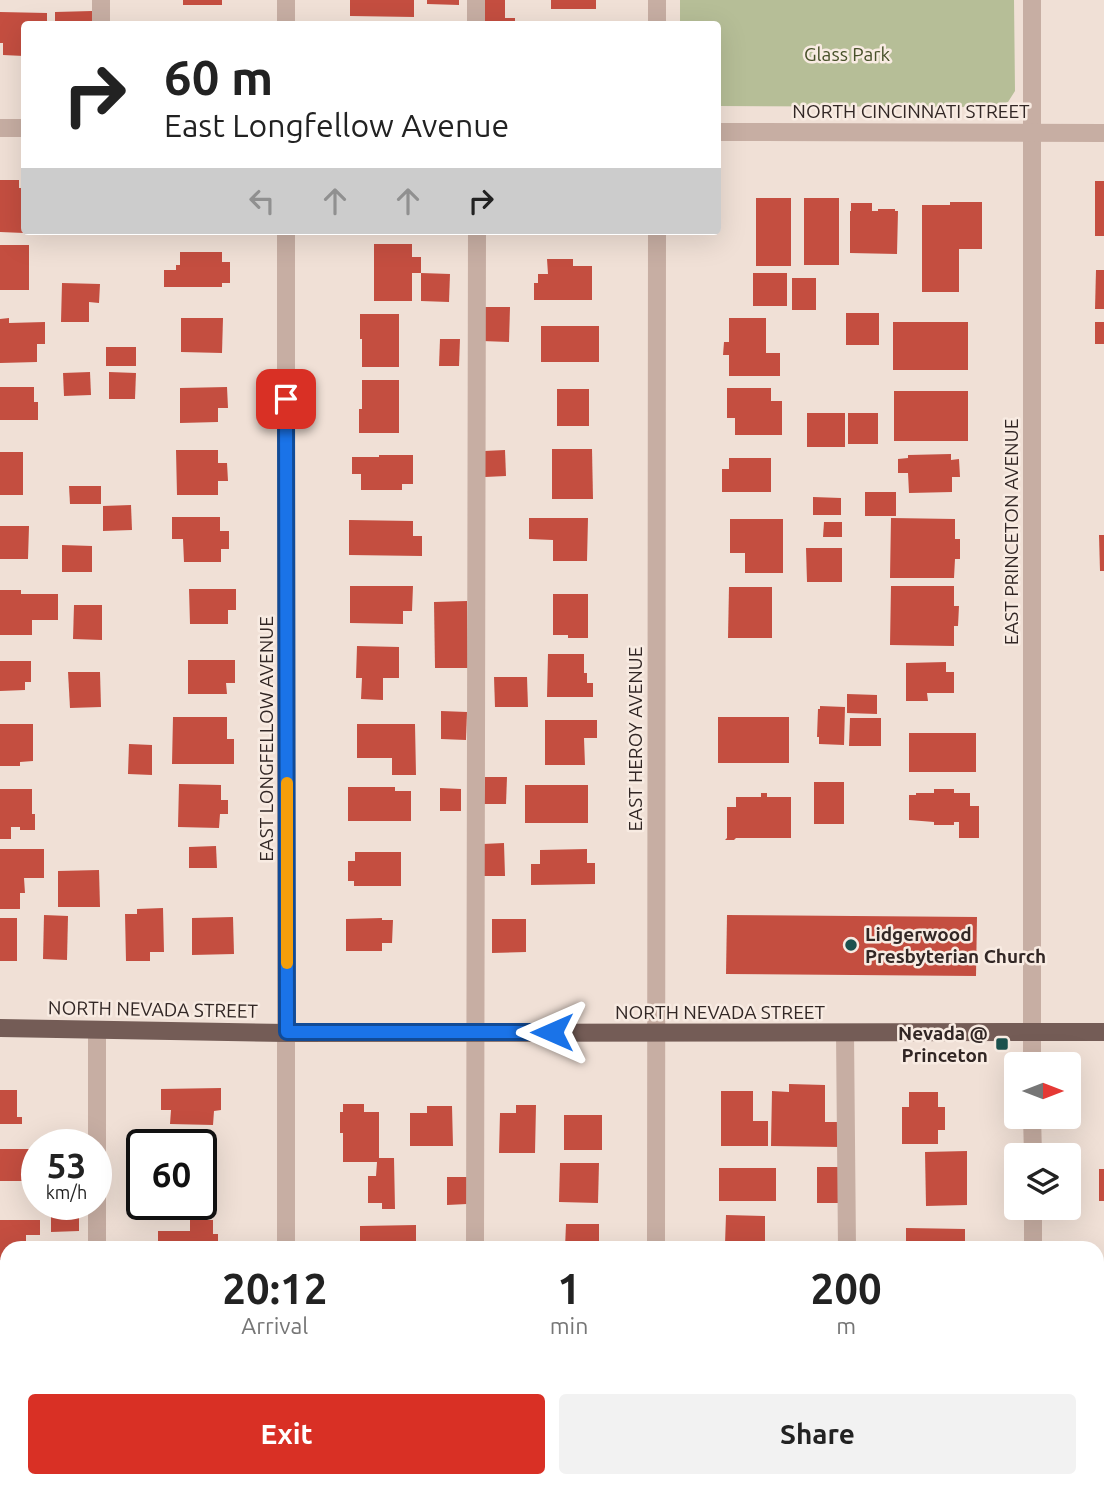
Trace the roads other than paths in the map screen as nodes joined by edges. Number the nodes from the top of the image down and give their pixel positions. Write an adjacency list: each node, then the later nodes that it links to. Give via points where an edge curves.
1 (101, 0): 6 (street)
2 (286, 0): 7 (street)
3 (476, 0): 8 (street)
4 (657, 0): 9 (street)
5 (1032, 0): 13 (street, EAST PRINCETON AVENUE)
6 (101, 21)
7 (286, 21)
8 (476, 21)
9 (657, 21)
10 (0, 128): 11 (street)
11 (21, 128)
12 (721, 132): 13 (street, NORTH CINCINNATI STREET)
13 (1032, 132): 14 (street, NORTH CINCINNATI STREET); 24 (street, EAST PRINCETON AVENUE)
14 (1104, 133)
15 (286, 235): 20 (street, EAST LONGFELLOW AVENUE)
16 (477, 235): 21 (street)
17 (657, 235): 22 (street, EAST HEROY AVENUE)
18 (0, 1028): 19 (main road, NORTH NEVADA STREET)
19 (97, 1030): 20 (main road, NORTH NEVADA STREET); 28 (street)
20 (287, 1032): 21 (main road, NORTH NEVADA STREET); 29 (street, EAST LONGFELLOW AVENUE)
21 (475, 1032): 22 (main road, NORTH NEVADA STREET); 30 (street)
22 (655, 1032): 23 (main road, NORTH NEVADA STREET); 31 (street, EAST HEROY AVENUE)
23 (845, 1032): 24 (main road, NORTH NEVADA STREET); 32 (street)
24 (1032, 1032): 25 (main road, NORTH NEVADA STREET); 26 (street, EAST PRINCETON AVENUE)
25 (1104, 1032)
26 (1032, 1052)
27 (1033, 1220): 33 (street)
28 (97, 1241)
29 (286, 1241)
30 (475, 1241)
31 (656, 1241)
32 (846, 1241)
33 (1033, 1241)

